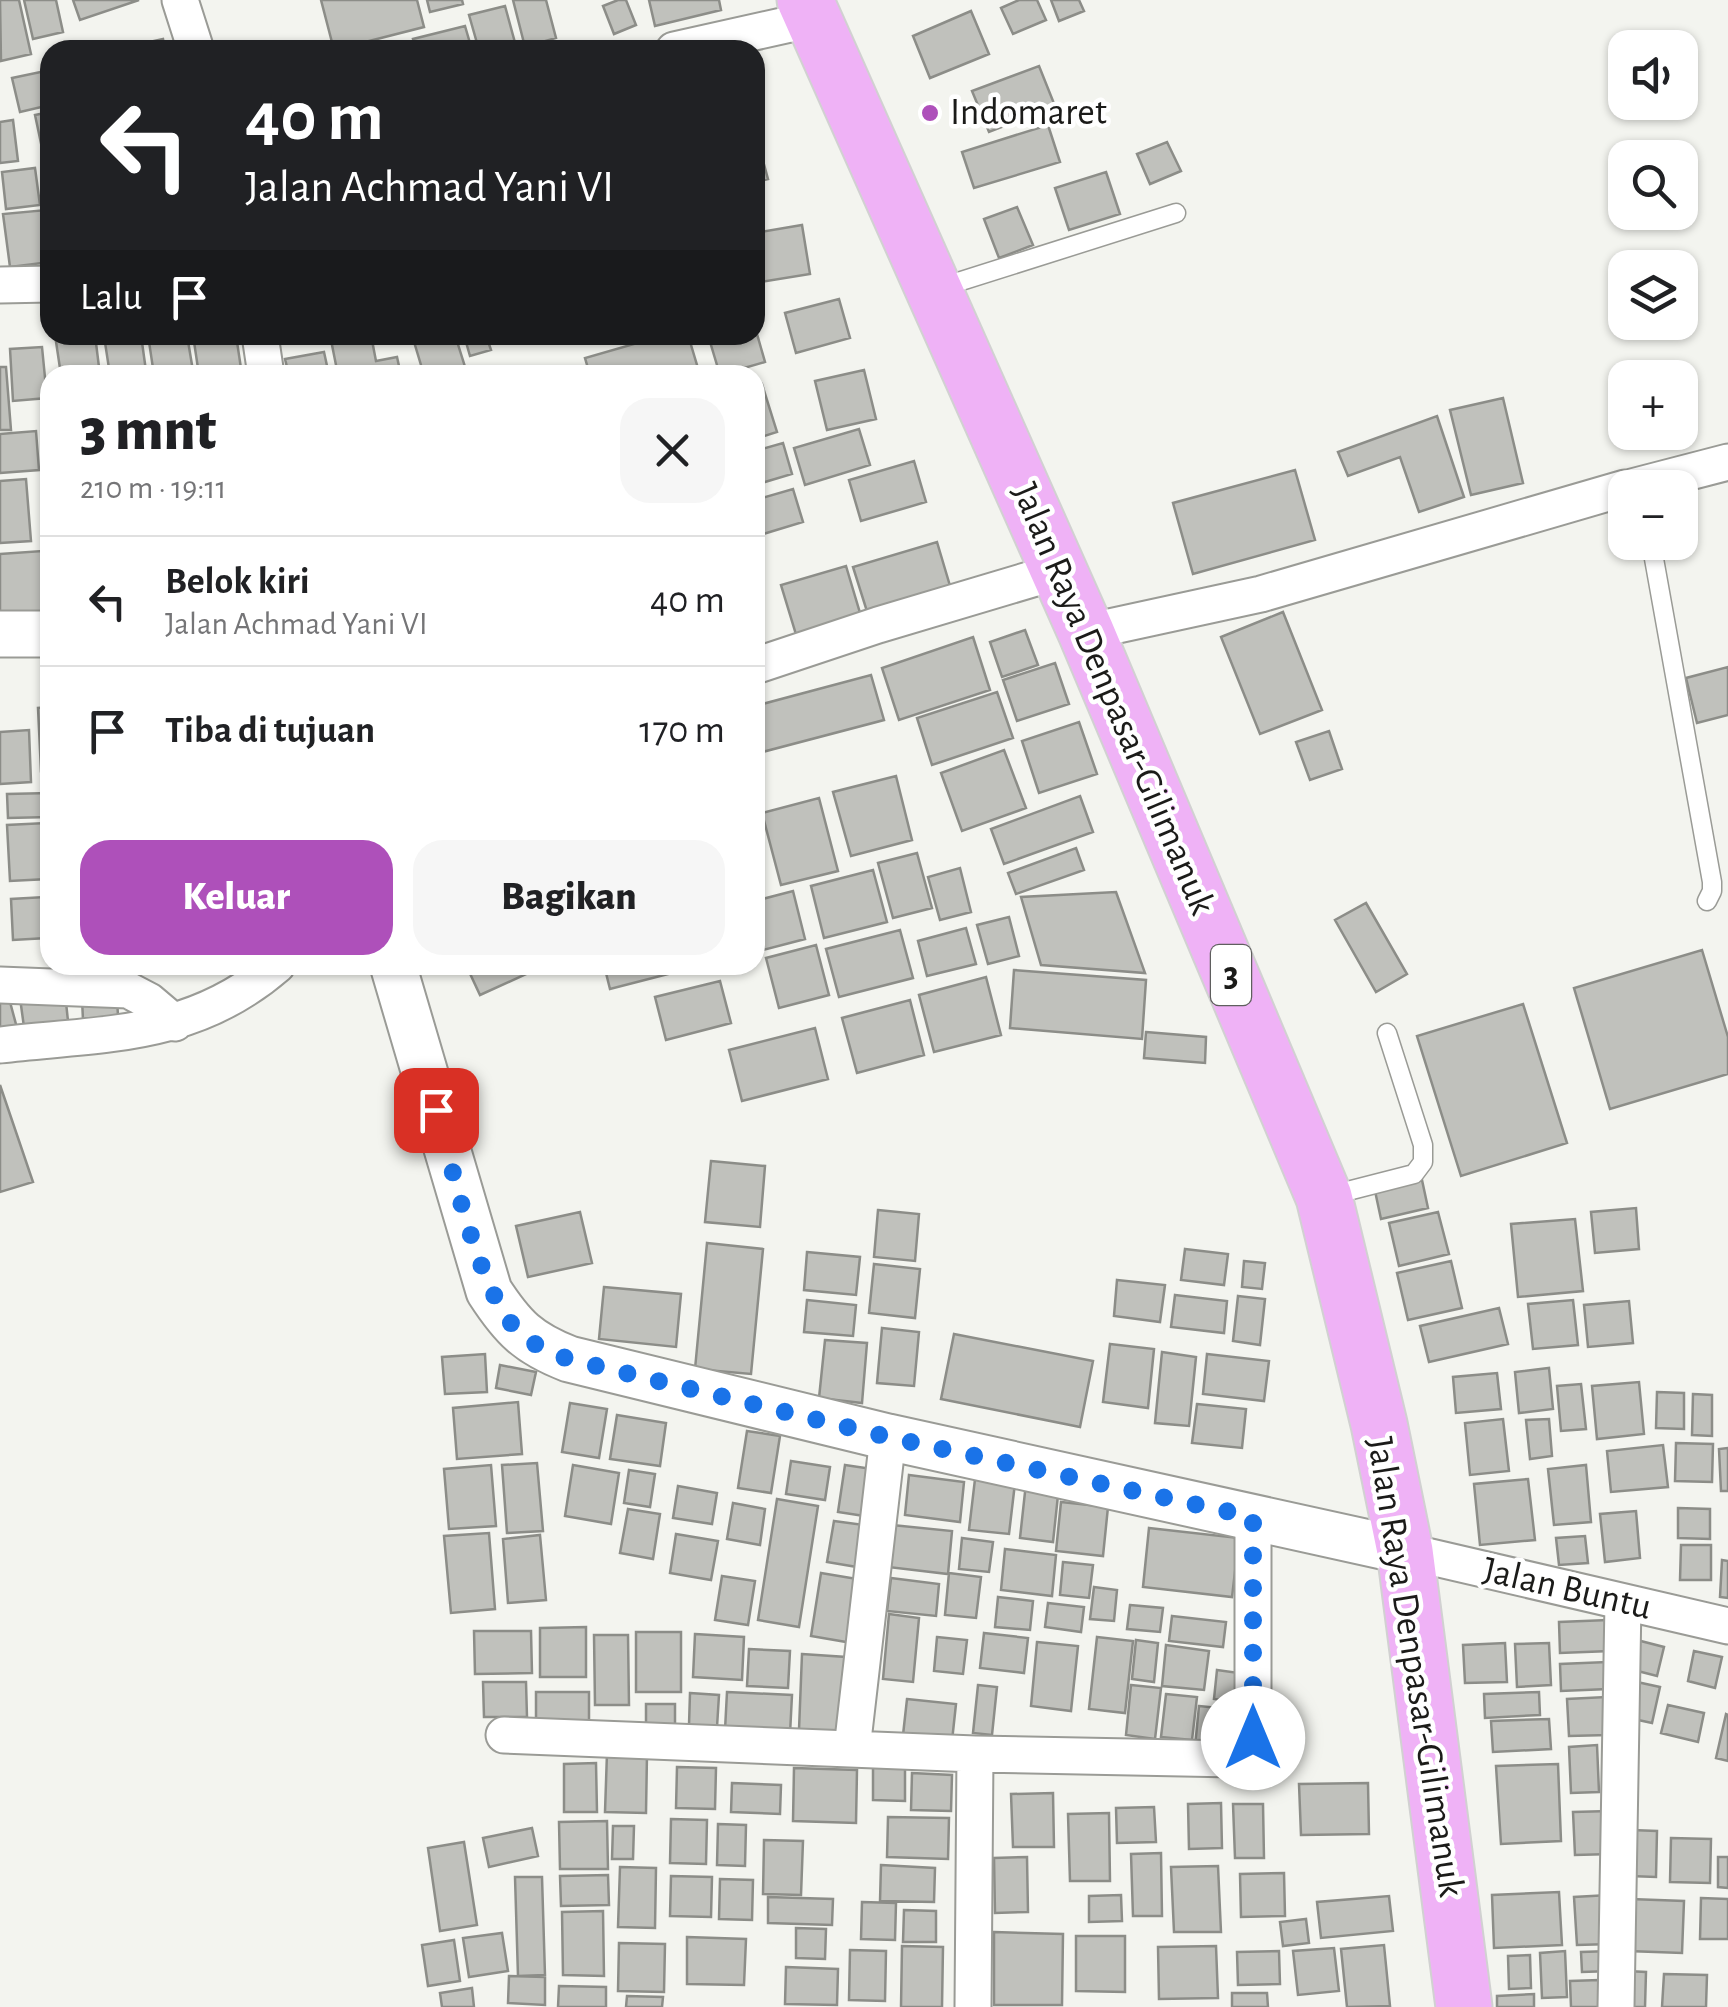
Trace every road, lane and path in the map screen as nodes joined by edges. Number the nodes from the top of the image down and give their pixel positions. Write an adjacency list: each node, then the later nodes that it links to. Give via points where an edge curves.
1 (180, 0): 3 (street)
2 (809, 9): 4 (street); 8 (highway, Jalan Raya Denpasar-Gilimanuk / 3)
3 (193, 40)
4 (707, 40)
5 (1176, 213): 8 (lane)
6 (40, 284): 7 (street)
7 (0, 285)
8 (934, 290): 13 (highway, Jalan Raya Denpasar-Gilimanuk / 3)
9 (1728, 462): 10 (street)
10 (1698, 470)
11 (1608, 494): 14 (street, via 1261,594)
12 (1655, 560): 18 (lane, via 1712,882)
13 (1059, 571): 14 (highway, Jalan Raya Denpasar-Gilimanuk / 3); 17 (street)
14 (1086, 632): 25 (highway, Jalan Raya Denpasar-Gilimanuk / 3)
15 (0, 634): 16 (street)
16 (40, 634)
17 (765, 663)
18 (1706, 901)
19 (265, 975): 22 (street, via 209,1011)
20 (396, 975): 26 (street, via 489,1291 519,1332 568,1359)
21 (0, 985): 22 (street, via 119,988)
22 (163, 1012): 24 (street)
23 (1387, 1033): 25 (lane, via 1423,1162 1414,1174)
24 (0, 1044)
25 (1324, 1198): 28 (highway, Jalan Raya Denpasar-Gilimanuk / 3)
26 (888, 1437): 27 (street); 32 (street)
27 (1253, 1517): 28 (street); 33 (street, via 1253,1738 1244,1755)
28 (1405, 1551): 29 (street, Jalan Buntu); 35 (highway, Jalan Raya Denpasar-Gilimanuk / 3)
29 (1623, 1602): 30 (street, Jalan Buntu); 36 (street)
30 (1728, 1626)
31 (504, 1735): 32 (street)
32 (852, 1750): 33 (street)
33 (975, 1754): 34 (street)
34 (973, 2007)
35 (1464, 2007)
36 (1616, 2007)

